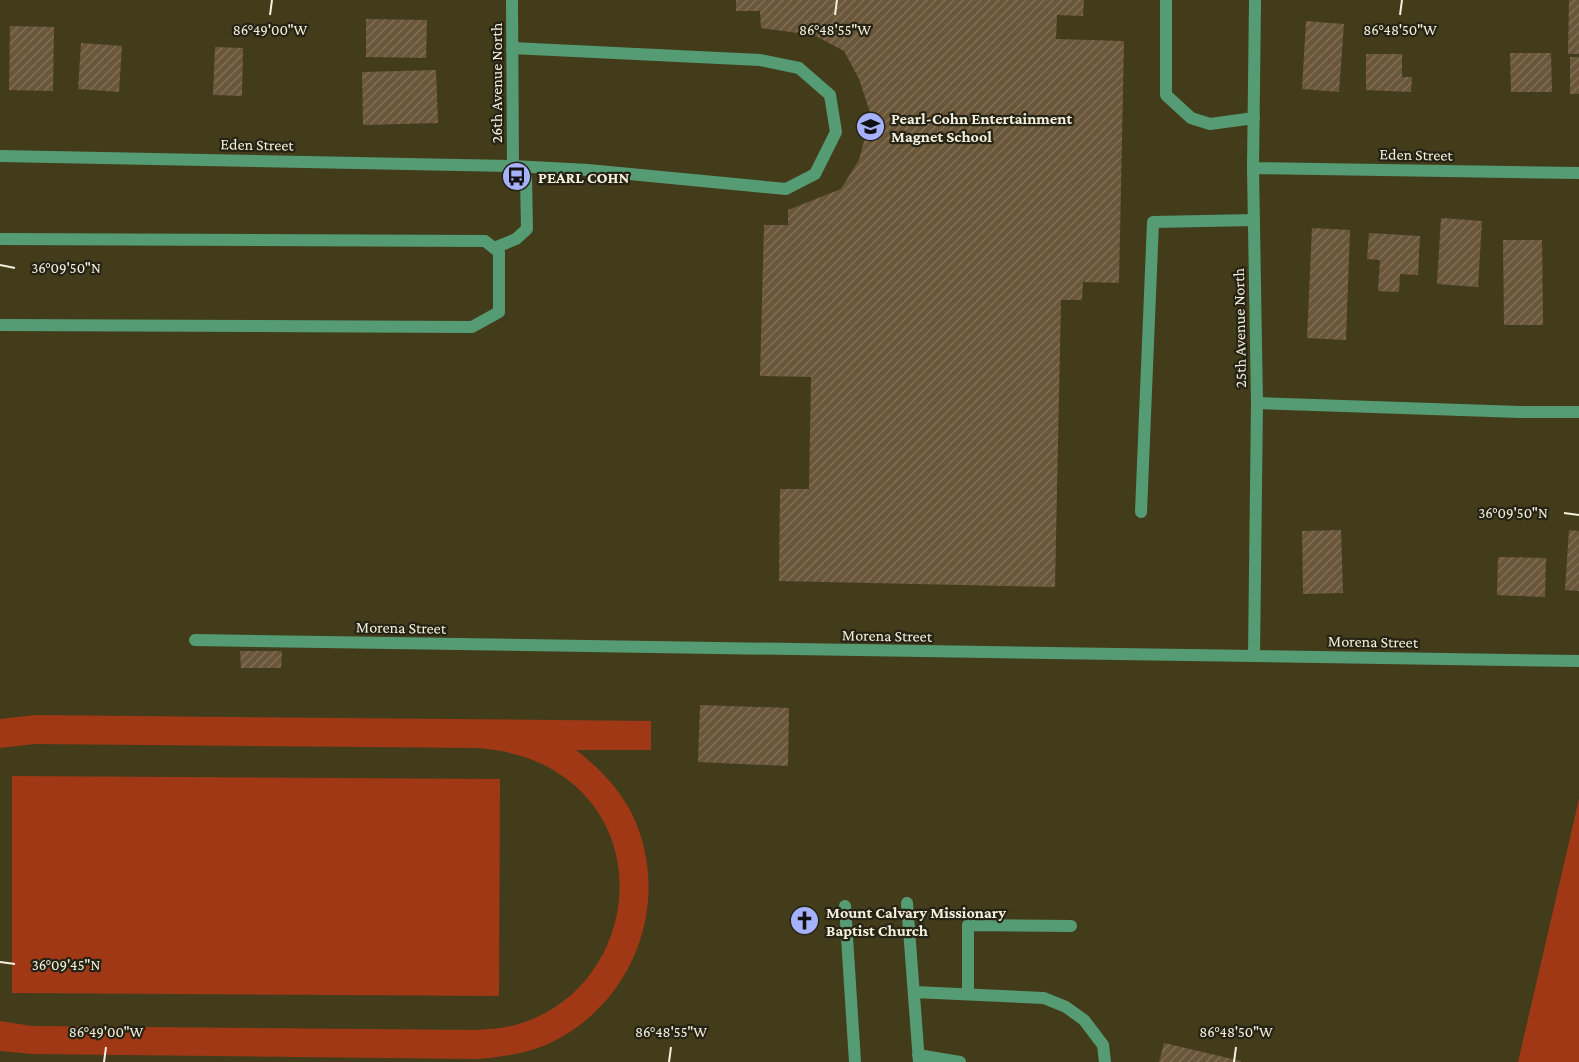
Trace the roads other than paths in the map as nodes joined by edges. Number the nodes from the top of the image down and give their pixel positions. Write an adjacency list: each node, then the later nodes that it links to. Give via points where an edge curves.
1 (512, 0): 4 (street, 26th Avenue North)
2 (1166, 0): 5 (street, via 1166,95 1191,118 1210,124)
3 (1255, 0): 5 (street, 25th Avenue North)
4 (512, 48): 7 (street, 26th Avenue North); 7 (street, Eden Street, via 760,60 799,68 830,95 836,132 815,174 786,189)
5 (1254, 118): 8 (street, 25th Avenue North)
6 (0, 156): 7 (street, Eden Street)
7 (513, 166): 12 (street, via 526,178 527,229 516,239)
8 (1253, 168): 9 (street, Eden Street); 10 (street, 25th Avenue North)
9 (1579, 172)
10 (1254, 220): 14 (street, 25th Avenue North); 16 (street, via 1153,222)
11 (0, 239): 12 (street, via 485,241)
12 (494, 248): 13 (street, via 499,252 499,312 472,327)
13 (0, 325)
14 (1257, 403): 15 (street); 18 (street, 25th Avenue North)
15 (1579, 412)
16 (1141, 512)
17 (195, 640): 18 (street, Morena Street)
18 (1254, 656): 19 (street, Morena Street)
19 (1579, 661)
20 (907, 903): 23 (street)
21 (845, 906): 26 (street)
22 (1071, 926): 24 (street, via 968,925)
23 (914, 992): 24 (street); 25 (street)
24 (968, 994): 28 (street, via 1044,998 1065,1007 1084,1020 1103,1045)
25 (919, 1058): 27 (street)
26 (855, 1062)
27 (960, 1062)
28 (1105, 1062)

